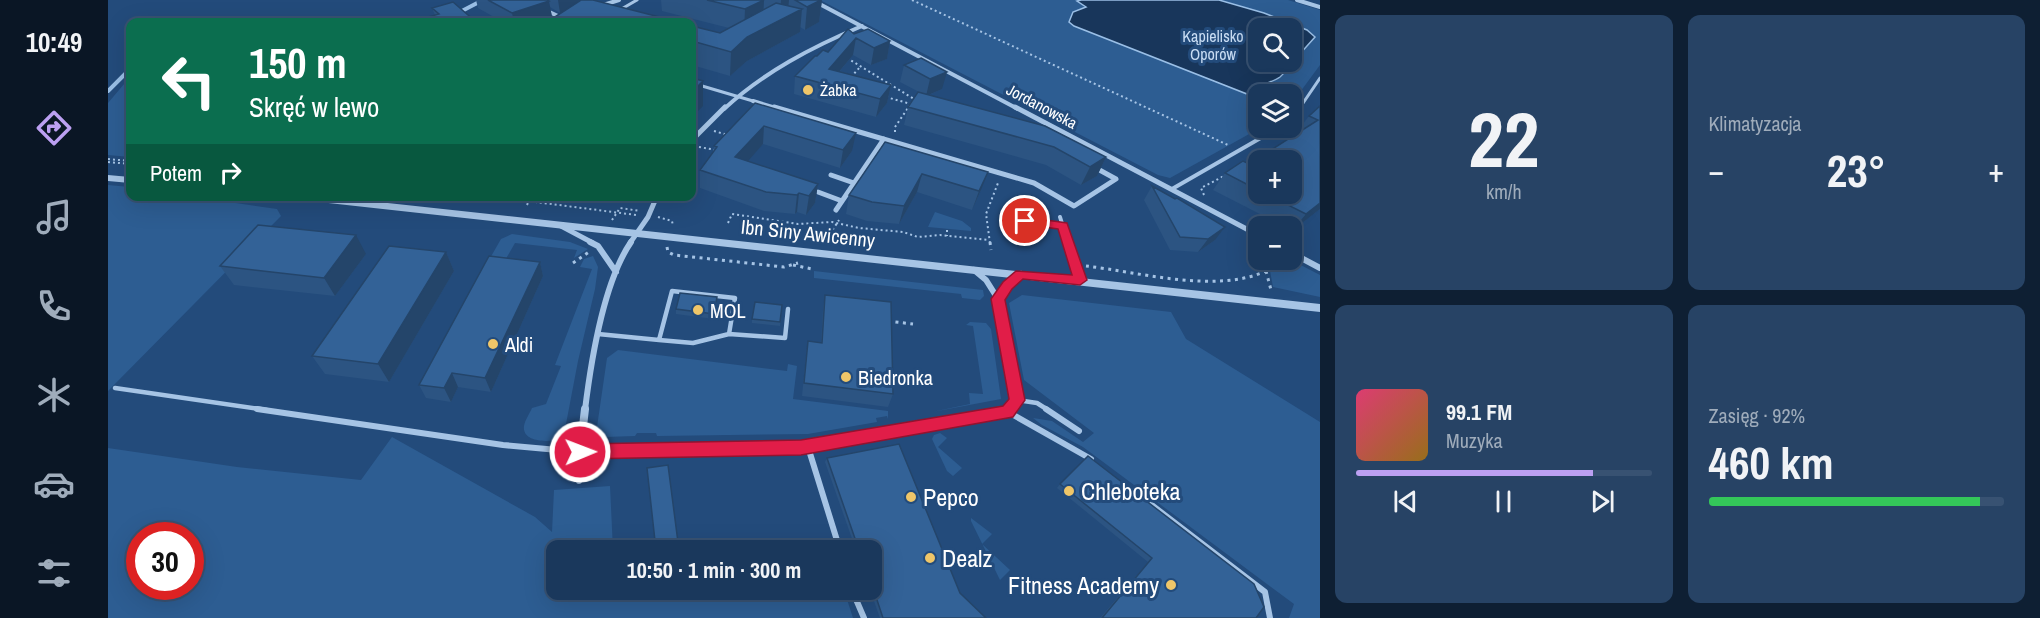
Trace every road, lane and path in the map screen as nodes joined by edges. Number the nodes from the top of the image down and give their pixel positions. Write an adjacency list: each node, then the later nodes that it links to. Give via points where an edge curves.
1 (619, 0): 8 (street)
2 (638, 0): 10 (lane, via 615,13)
3 (812, 0): 11 (street, Jordanowska)
4 (912, 0): 27 (path)
5 (1297, 0): 7 (street)
6 (536, 4): 9 (street, via 560,17)
7 (1320, 7)
8 (591, 8)
9 (570, 14)
10 (624, 15)
11 (862, 26): 17 (street, via 796,56); 39 (street, Jordanowska, via 1059,133)
12 (844, 56): 13 (path)
13 (861, 66): 15 (path); 20 (path, via 915,98)
14 (1320, 78): 21 (lane)
15 (849, 79)
16 (696, 84): 17 (lane)
17 (736, 96): 19 (lane); 23 (street)
18 (881, 96): 20 (path)
19 (753, 100): 25 (street)
20 (911, 104): 25 (path)
21 (1302, 104)
22 (712, 130): 26 (path, via 730,135 714,152)
23 (696, 136)
24 (1260, 138): 27 (lane)
25 (887, 140): 30 (street, via 1034,183 1074,206 1116,179); 38 (street)
26 (698, 146)
27 (1238, 150): 39 (lane)
28 (108, 160): 29 (path)
29 (126, 162)
30 (1086, 162)
31 (1248, 163): 32 (path)
32 (1242, 166)
33 (1235, 171): 41 (path, via 1201,188 1203,195)
34 (831, 175): 38 (street)
35 (108, 178): 36 (street)
36 (126, 180)
37 (989, 181): 62 (path, via 999,184 986,214)
38 (854, 183): 45 (street)
39 (1172, 189): 59 (street, Jordanowska)
40 (818, 192): 45 (street)
41 (1212, 199)
42 (338, 201): 55 (street, Ibn Siny Awicenny)
43 (506, 201): 46 (path)
44 (655, 201): 60 (street)
45 (842, 201): 47 (street)
46 (528, 203): 49 (path)
47 (836, 210)
48 (641, 212): 49 (path, via 620,208)
49 (616, 214): 50 (path)
50 (638, 215)
51 (1060, 216): 57 (lane)
52 (659, 218): 56 (path, via 672,221)
53 (1025, 221): 57 (lane)
54 (728, 223): 61 (path, via 732,214 798,224 832,222 918,237)
55 (557, 225): 60 (street, Ibn Siny Awicenny); 75 (street, via 598,246)
56 (673, 226)
57 (1063, 226): 70 (lane)
58 (946, 230): 61 (path)
59 (1248, 230)
60 (634, 233): 73 (street, Ibn Siny Awicenny); 75 (street)
61 (947, 236): 62 (path)
62 (989, 240): 65 (path)
63 (667, 242): 69 (path, via 668,252 674,255 784,267)
64 (594, 248): 68 (path)
65 (991, 250)
66 (1302, 258): 71 (street)
67 (807, 261): 69 (path)
68 (573, 263)
69 (793, 264): 72 (path)
70 (1075, 266): 74 (path, via 1233,282); 77 (lane)
71 (1320, 268)
72 (812, 269)
73 (973, 269): 76 (street, Ibn Siny Awicenny); 79 (street)
74 (1266, 271): 78 (path)
75 (616, 272): 84 (street)
76 (1021, 274): 77 (street, Ibn Siny Awicenny); 79 (street)
77 (1080, 280): 80 (street, Ibn Siny Awicenny)
78 (1271, 293)
79 (998, 299): 88 (street)
80 (1320, 308)
81 (788, 309): 85 (lane, via 785,338)
82 (887, 321): 83 (path)
83 (913, 324)
84 (598, 334): 86 (lane); 92 (street)
85 (729, 334): 86 (lane, via 693,343); 86 (lane, via 735,298 672,291)
86 (659, 339)
87 (115, 388): 92 (lane, via 503,445)
88 (1017, 400): 89 (street); 90 (lane, via 1037,403)
89 (1008, 412): 91 (street); 93 (lane)
90 (1079, 430)
91 (808, 447): 92 (street); 96 (lane)
92 (580, 452): 94 (lane)
93 (1099, 465)
94 (579, 481)
95 (1127, 487): 99 (lane, via 1252,580 1265,592)
96 (837, 540)
97 (856, 600): 98 (lane)
98 (864, 618)
99 (1270, 618)

